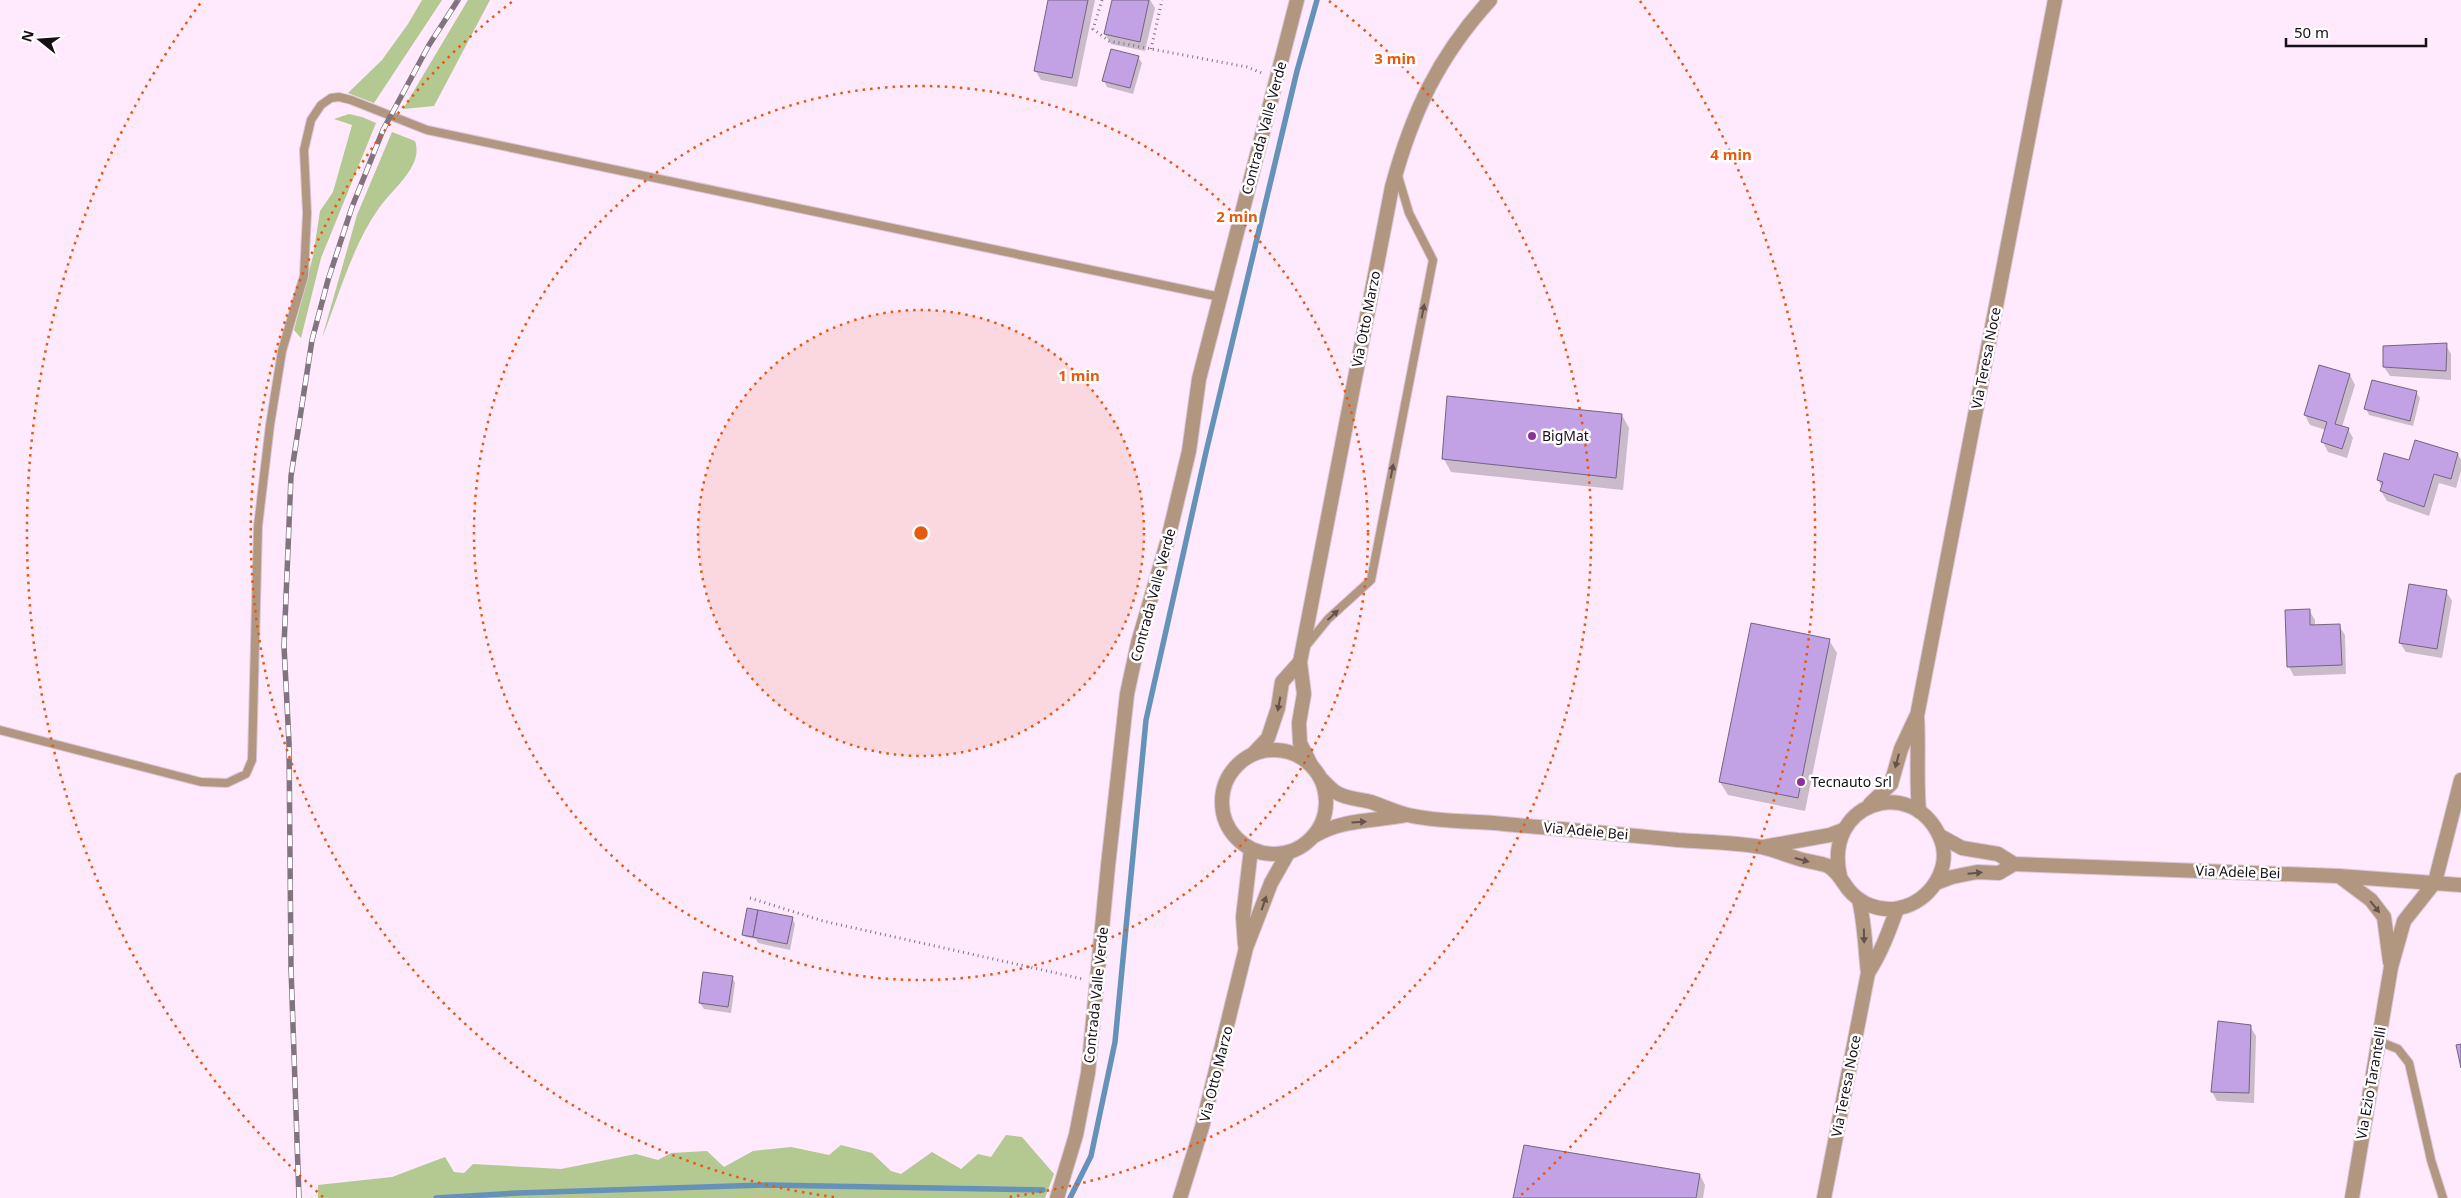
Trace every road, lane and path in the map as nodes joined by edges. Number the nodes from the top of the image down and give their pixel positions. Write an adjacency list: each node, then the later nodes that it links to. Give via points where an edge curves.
1 (1102, 0): 6 (path, via 1093,29 1109,41)
2 (1162, 0): 6 (path)
3 (1297, 0): 7 (street, Contrada Valle Verde)
4 (1490, 0): 8 (street, Via Otto Marzo, via 1439,66 1411,124)
5 (2055, 0): 11 (street, Via Teresa Noce)
6 (1151, 49): 7 (path)
7 (1278, 77): 9 (street, Contrada Valle Verde)
8 (1397, 170): 10 (street, Via Otto Marzo); 10 (lane, one-way to 8, via 1328,619 1371,580 1433,260 1409,213)
9 (1220, 297): 12 (lane, via 427,130 351,100 331,98 320,105 311,120 304,150 307,213 304,276 282,351 258,526 252,760 246,774 227,783 201,782); 38 (street, Contrada Valle Verde, via 1199,379 1189,451 1127,694)
10 (1300, 657): 13 (street, one-way to 13, via 1282,682 1276,717 1268,738); 14 (street, Via Otto Marzo, via 1304,694 1299,723 1300,743)
11 (1917, 716): 17 (street, Via Teresa Noce, one-way to 17, via 1901,749 1891,784); 18 (street, Via Teresa Noce)
12 (0, 730)
13 (1251, 756): 14 (street, via 1265,751 1281,751 1296,755); 24 (street, via 1239,764 1223,793 1227,825)
14 (1310, 765): 15 (street)
15 (1321, 779): 19 (street, via 1337,793); 21 (street, via 1326,792 1326,810)
16 (2461, 780): 29 (street)
17 (1867, 807): 18 (street, via 1894,802); 20 (street)
18 (1919, 811): 22 (street)
19 (1409, 815): 21 (street, one-way to 19, via 1348,823); 23 (street, Via Adele Bei)
20 (1843, 830): 23 (street, Via Adele Bei); 27 (street, via 1838,845)
21 (1314, 836): 25 (street)
22 (1940, 836): 26 (street, Via Adele Bei, via 1962,848 1998,854); 30 (street, via 1943,860)
23 (1762, 847): 27 (street, Via Adele Bei, one-way to 27, via 1828,866)
24 (1251, 848): 25 (street, via 1267,854); 35 (street, Via Otto Marzo, via 1243,917)
25 (1288, 853): 35 (street, Via Otto Marzo, one-way to 25, via 1270,883)
26 (2014, 864): 28 (street, Via Adele Bei); 30 (street, Via Adele Bei, one-way to 26, via 1977,872 1999,873)
27 (1840, 876): 33 (street)
28 (2338, 876): 29 (street, Via Adele Bei); 36 (street, Via Ezio Tarantelli, one-way to 36, via 2371,900 2384,917)
29 (2435, 882): 31 (street, Via Adele Bei); 36 (street, Via Ezio Tarantelli, via 2404,921)
30 (1936, 883): 34 (street, via 1913,904)
31 (2461, 885)
32 (750, 898): 38 (path, via 823,921)
33 (1859, 900): 34 (street, via 1871,906); 37 (street, Via Teresa Noce, one-way to 37, via 1864,920)
34 (1897, 909): 37 (street, Via Teresa Noce, via 1882,952)
35 (1246, 948): 41 (street, Via Otto Marzo, via 1202,1127)
36 (2391, 967): 39 (street, Via Ezio Tarantelli)
37 (1868, 973): 42 (street, Via Teresa Noce)
38 (1098, 982): 40 (street, Contrada Valle Verde, via 1088,1073 1076,1135)
39 (2378, 1041): 43 (street, Via Ezio Tarantelli); 44 (lane, via 2398,1049 2409,1063)
40 (1056, 1198)
41 (1180, 1198)
42 (1824, 1198)
43 (2352, 1198)
44 (2443, 1198)

